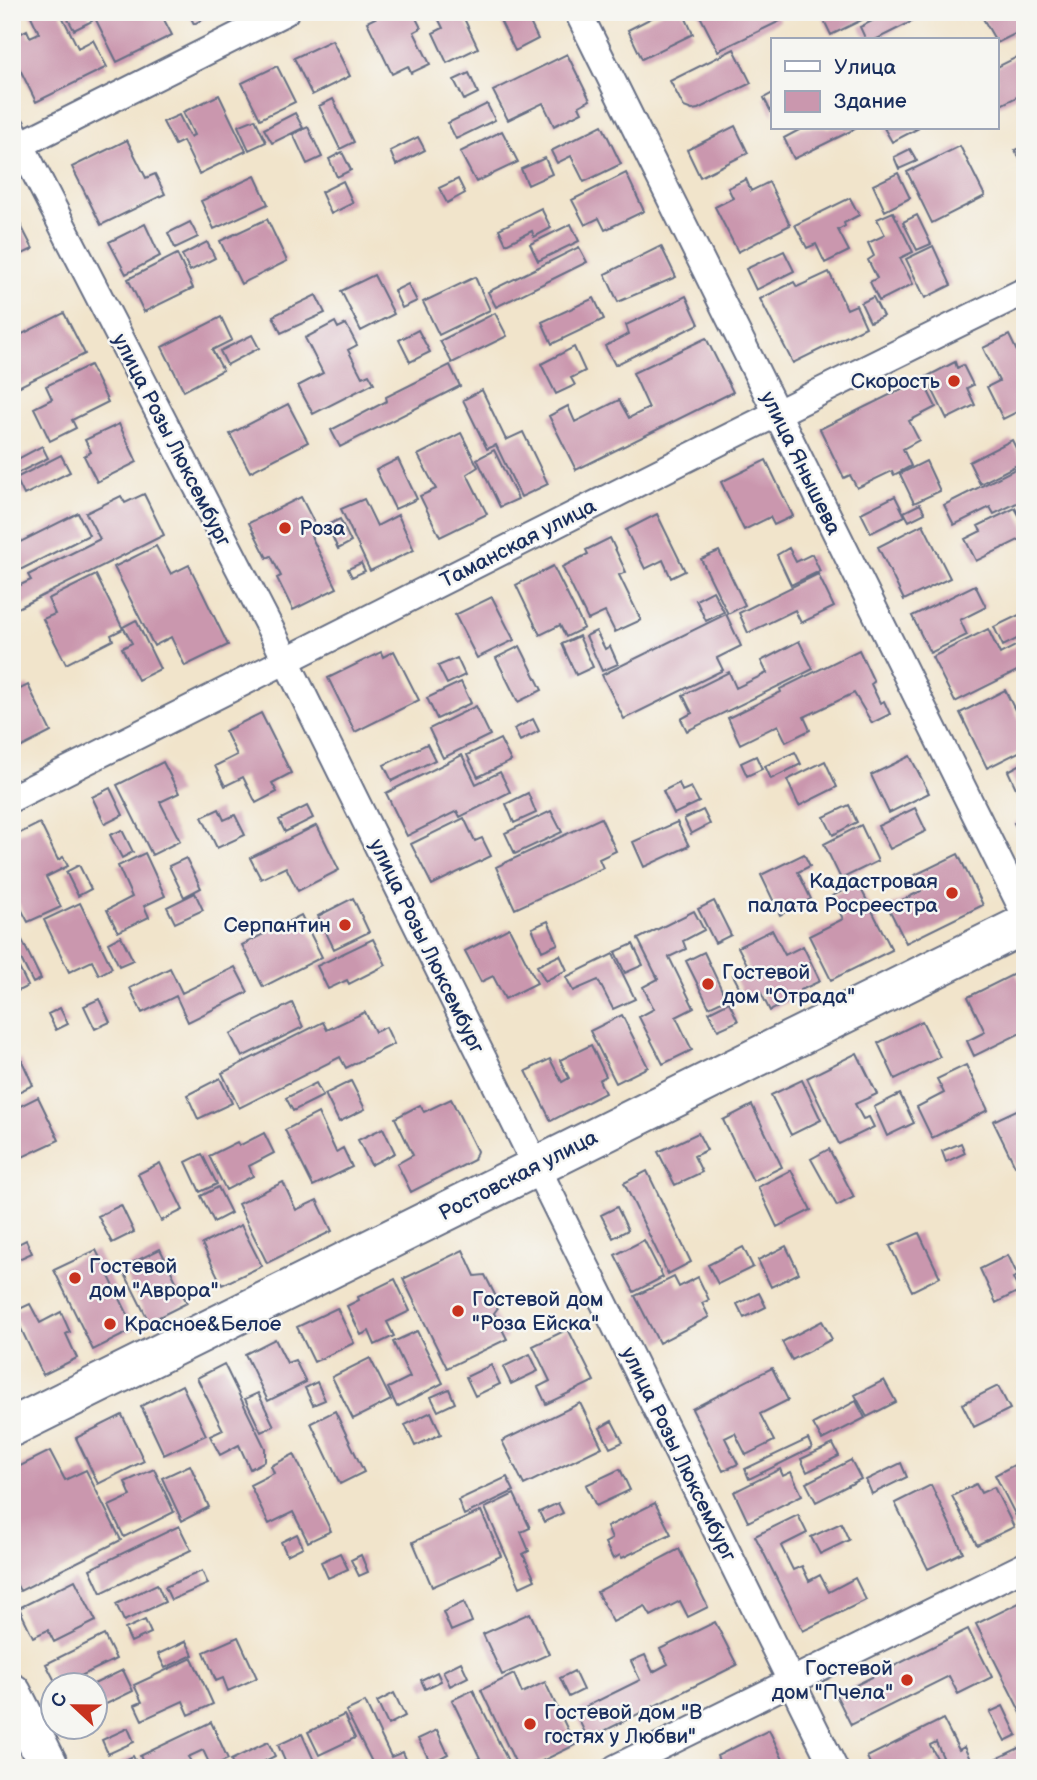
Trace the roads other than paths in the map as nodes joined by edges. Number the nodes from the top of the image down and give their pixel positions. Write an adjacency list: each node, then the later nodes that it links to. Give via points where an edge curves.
1 (285, 12): 3 (street)
2 (578, 12): 5 (street, улица Янышева)
3 (15, 141): 6 (street, улица Розы Люксембург)
4 (1025, 291): 5 (street, Таманская улица)
5 (776, 412): 6 (street, Таманская улица); 8 (street, улица Янышева)
6 (286, 661): 7 (street, Таманская улица); 10 (street, улица Розы Люксембург)
7 (12, 798)
8 (1025, 914)
9 (1025, 924): 10 (street, Ростовская улица)
10 (537, 1167): 11 (street, Ростовская улица); 13 (street, улица Розы Люксембург)
11 (12, 1427)
12 (1025, 1566): 13 (street)
13 (791, 1682): 16 (street); 17 (street, улица Розы Люксембург)
14 (12, 1693): 15 (street)
15 (50, 1768)
16 (616, 1768)
17 (834, 1768)

